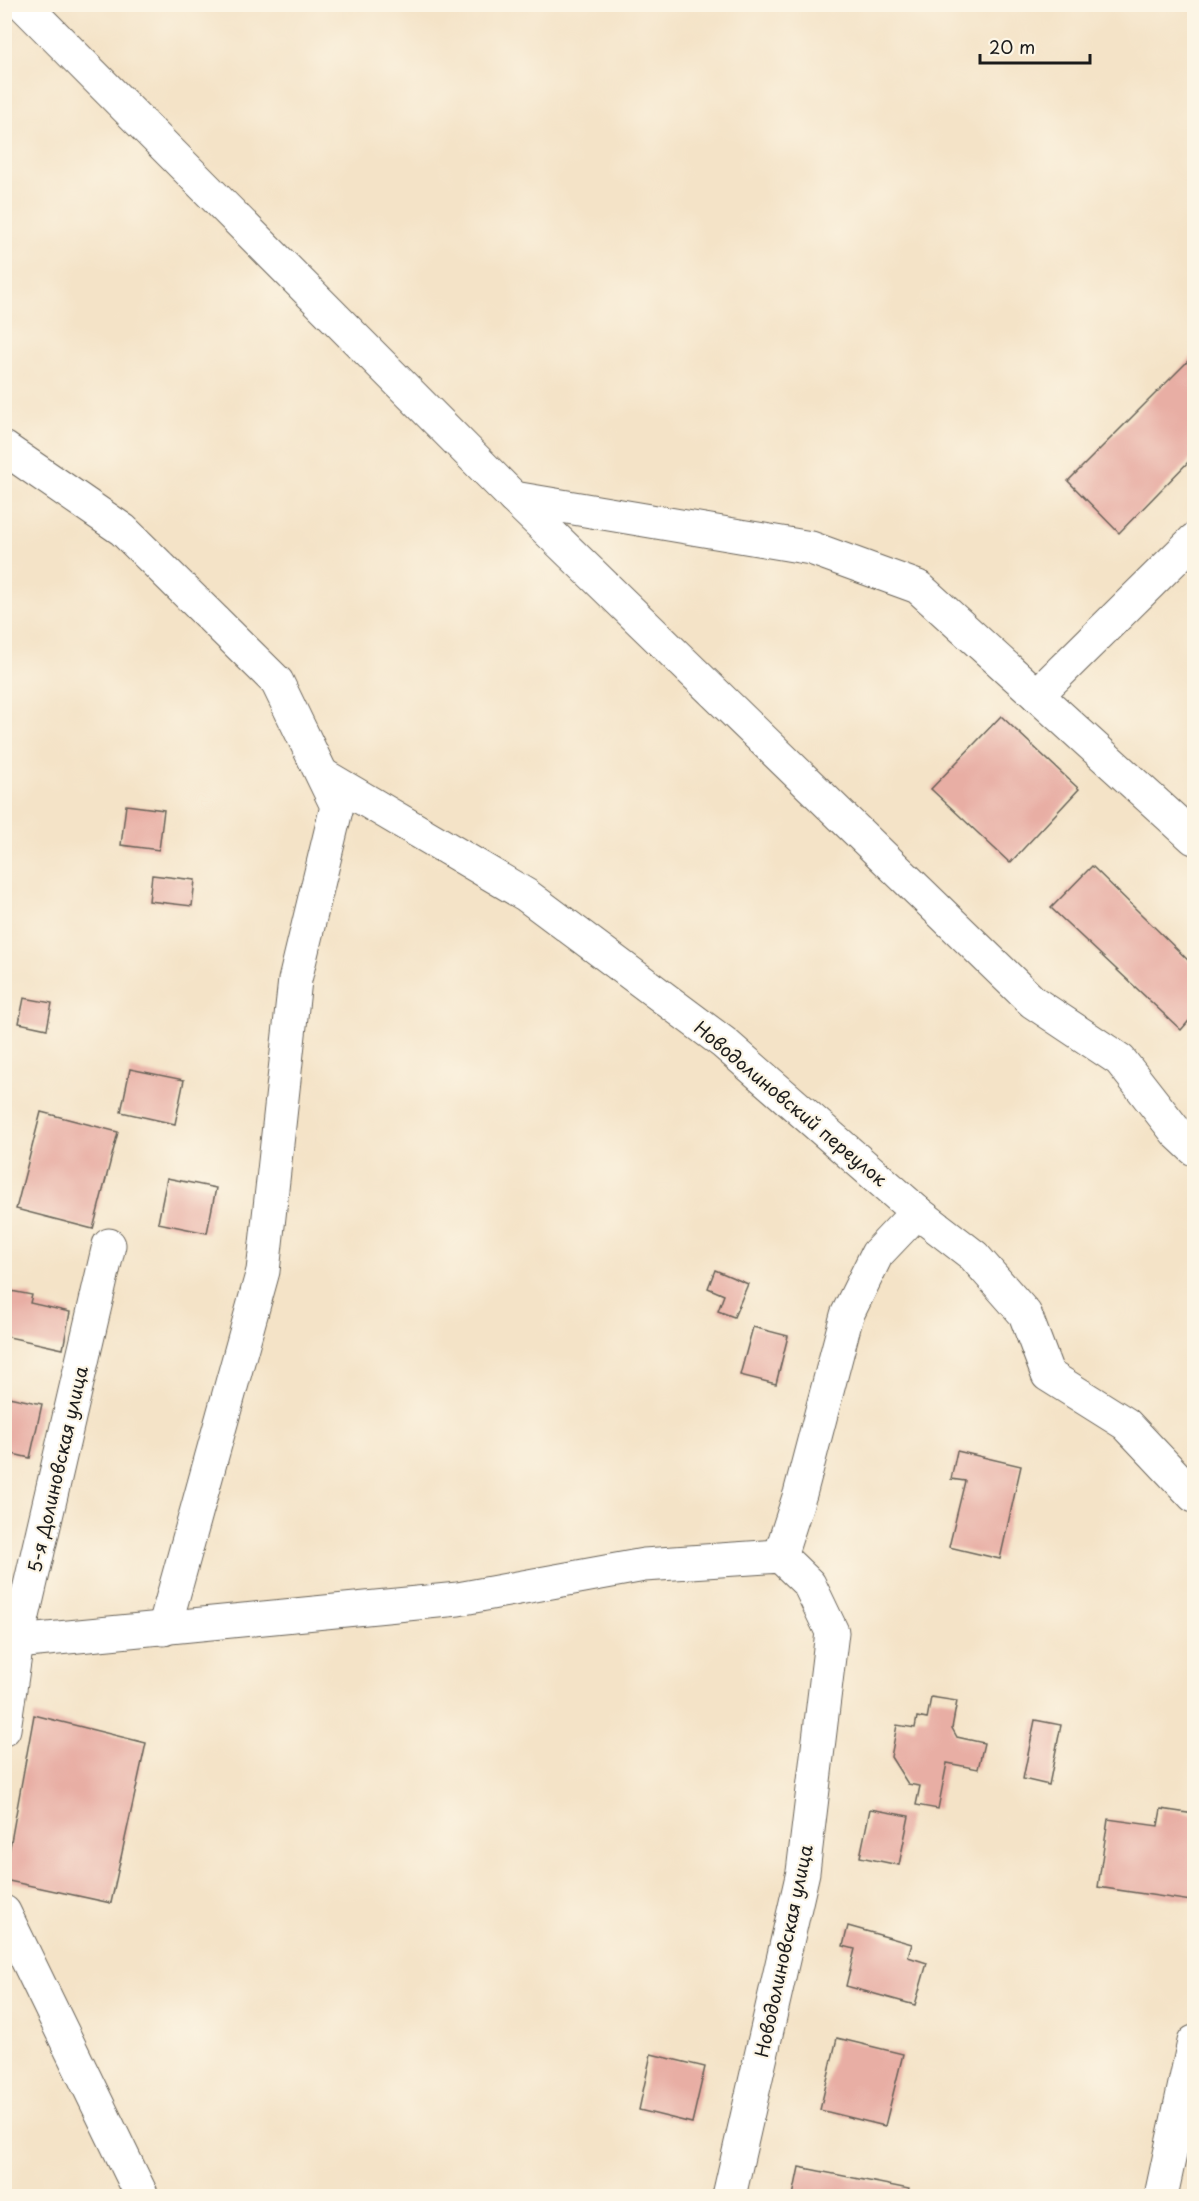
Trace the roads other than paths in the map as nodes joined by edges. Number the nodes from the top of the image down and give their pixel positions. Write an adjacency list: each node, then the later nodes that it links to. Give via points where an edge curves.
1 (23, 4): 3 (street)
2 (4, 448): 6 (street, via 123,530 277,682)
3 (514, 498): 5 (street, via 811,548 918,587); 8 (street, via 1033,1002 1120,1060)
4 (1194, 540): 5 (street)
5 (1037, 695): 7 (street)
6 (322, 775): 9 (street, Новодолиновский переулок, via 526,895 724,1043); 13 (street, via 337,806 295,981 263,1271)
7 (1194, 838)
8 (1194, 1149)
9 (917, 1212): 11 (street, Новодолиновский переулок, via 974,1256 1025,1314 1048,1374 1126,1424); 12 (street, via 878,1254 847,1315)
10 (109, 1245): 14 (street, 5-я Долиновская улица)
11 (1194, 1496)
12 (780, 1556): 13 (street, via 644,1564 458,1599); 19 (street, Новодолиновская улица, via 809,1584 832,1632 803,1872)
13 (164, 1629): 14 (street)
14 (11, 1641): 15 (street, 5-я Долиновская улица)
15 (4, 1729)
16 (4, 1912): 18 (street)
17 (1194, 2042): 20 (street)
18 (142, 2196)
19 (729, 2196)
20 (1161, 2196)

